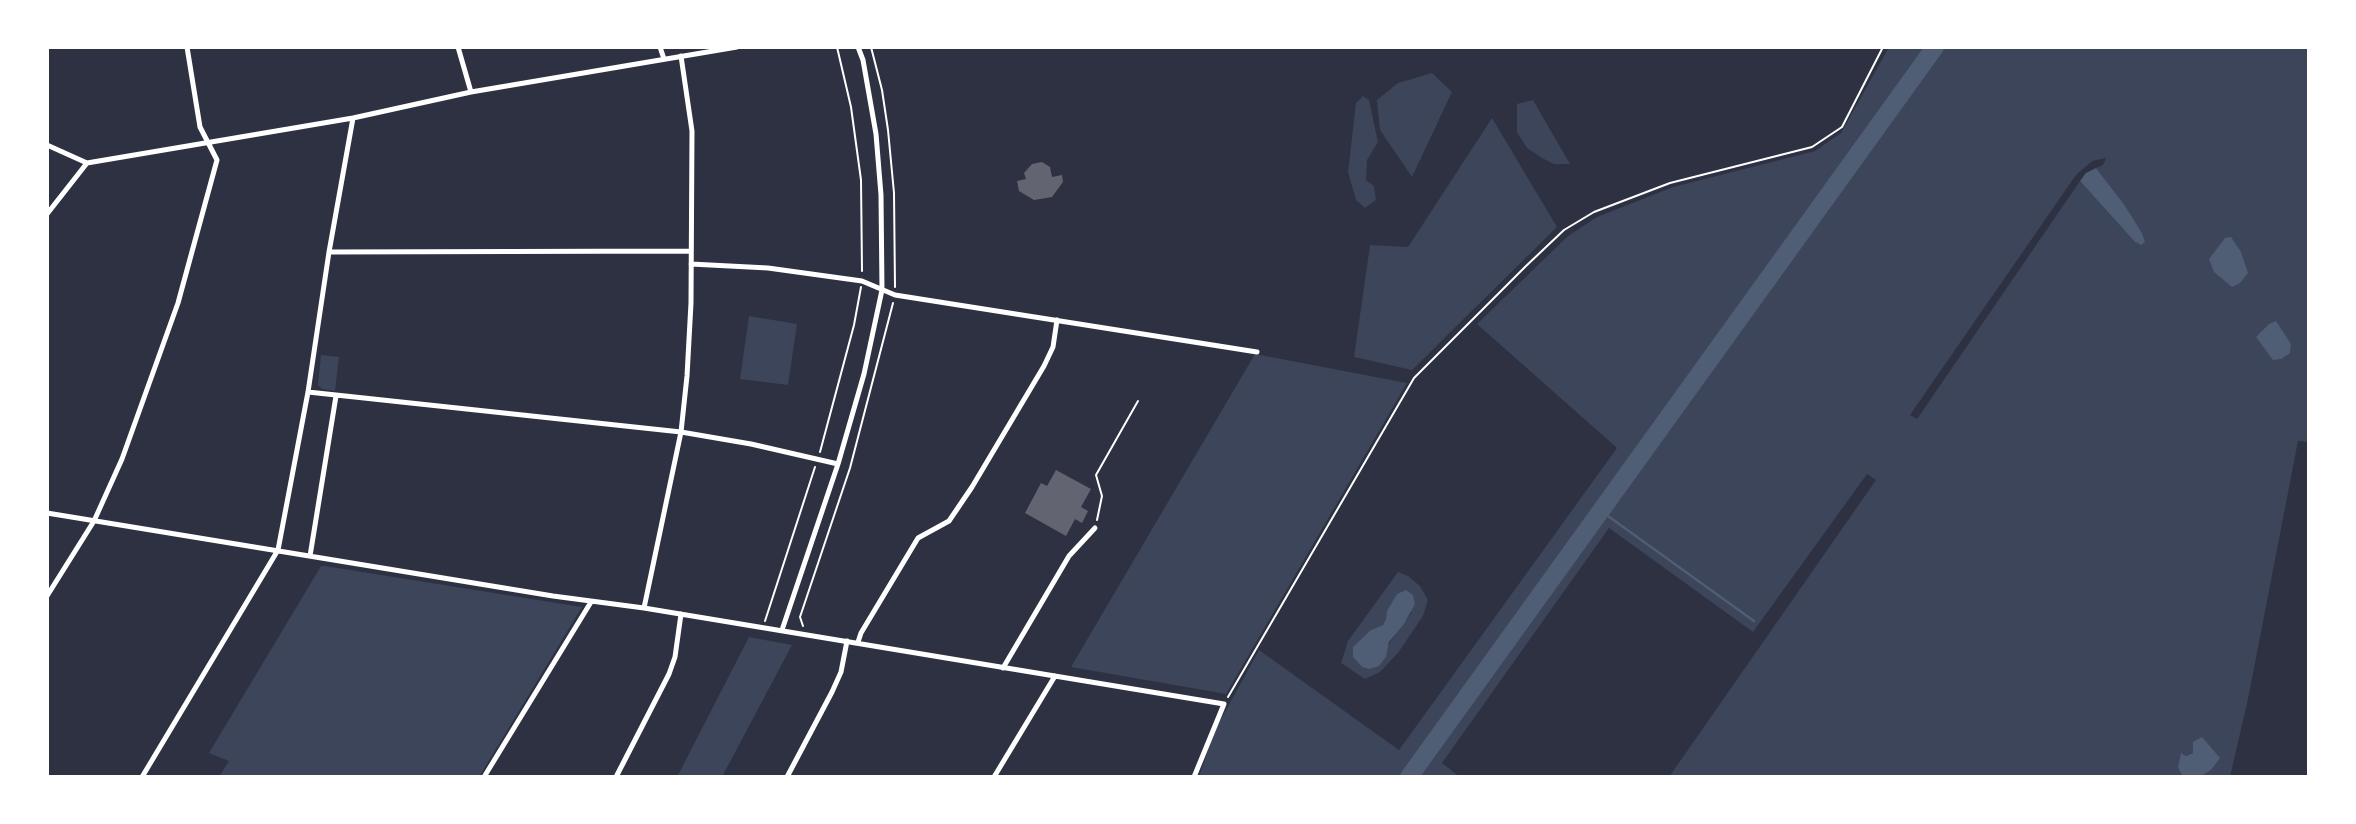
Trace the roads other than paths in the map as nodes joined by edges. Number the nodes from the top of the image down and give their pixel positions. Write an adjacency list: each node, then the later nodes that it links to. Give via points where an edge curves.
1 (187, 47): 10 (street, via 200,127)
2 (458, 47): 8 (street)
3 (660, 47): 7 (street)
4 (737, 47): 6 (street)
5 (858, 47): 17 (street, via 876,134)
6 (681, 56): 7 (street); 14 (street, via 692,131)
7 (664, 59): 8 (street)
8 (471, 92): 9 (street)
9 (353, 118): 10 (street); 15 (street)
10 (208, 142): 12 (street); 25 (street, via 217,160 177,303 122,459)
11 (47, 145): 12 (street)
12 (87, 163): 13 (street)
13 (47, 215)
14 (691, 251): 15 (street); 16 (street)
15 (329, 252): 20 (street)
16 (691, 264): 17 (street, via 768,268 862,281); 22 (street)
17 (882, 290): 18 (street); 23 (street)
18 (1057, 320): 19 (street); 35 (street, via 1044,366 972,486 948,522 918,538)
19 (1257, 352)
20 (308, 392): 21 (street); 27 (street)
21 (336, 396): 22 (street); 28 (street)
22 (681, 432): 23 (street); 31 (street)
23 (838, 464): 33 (street)
24 (47, 513): 25 (street)
25 (93, 521): 27 (street); 29 (street)
26 (1095, 528): 36 (street, via 1069,556)
27 (278, 550): 28 (street); 38 (street)
28 (310, 556): 30 (street)
29 (47, 596)
30 (591, 602): 31 (street); 39 (street)
31 (644, 608): 32 (street)
32 (681, 614): 33 (street); 40 (street, via 670,674)
33 (782, 630): 34 (street)
34 (847, 641): 35 (street); 41 (street, via 841,672)
35 (858, 642): 36 (street)
36 (1003, 668): 37 (street)
37 (1055, 676): 42 (street); 43 (street, via 1224,704)
38 (142, 777)
39 (484, 777)
40 (616, 777)
41 (787, 777)
42 (994, 777)
43 (1194, 777)

